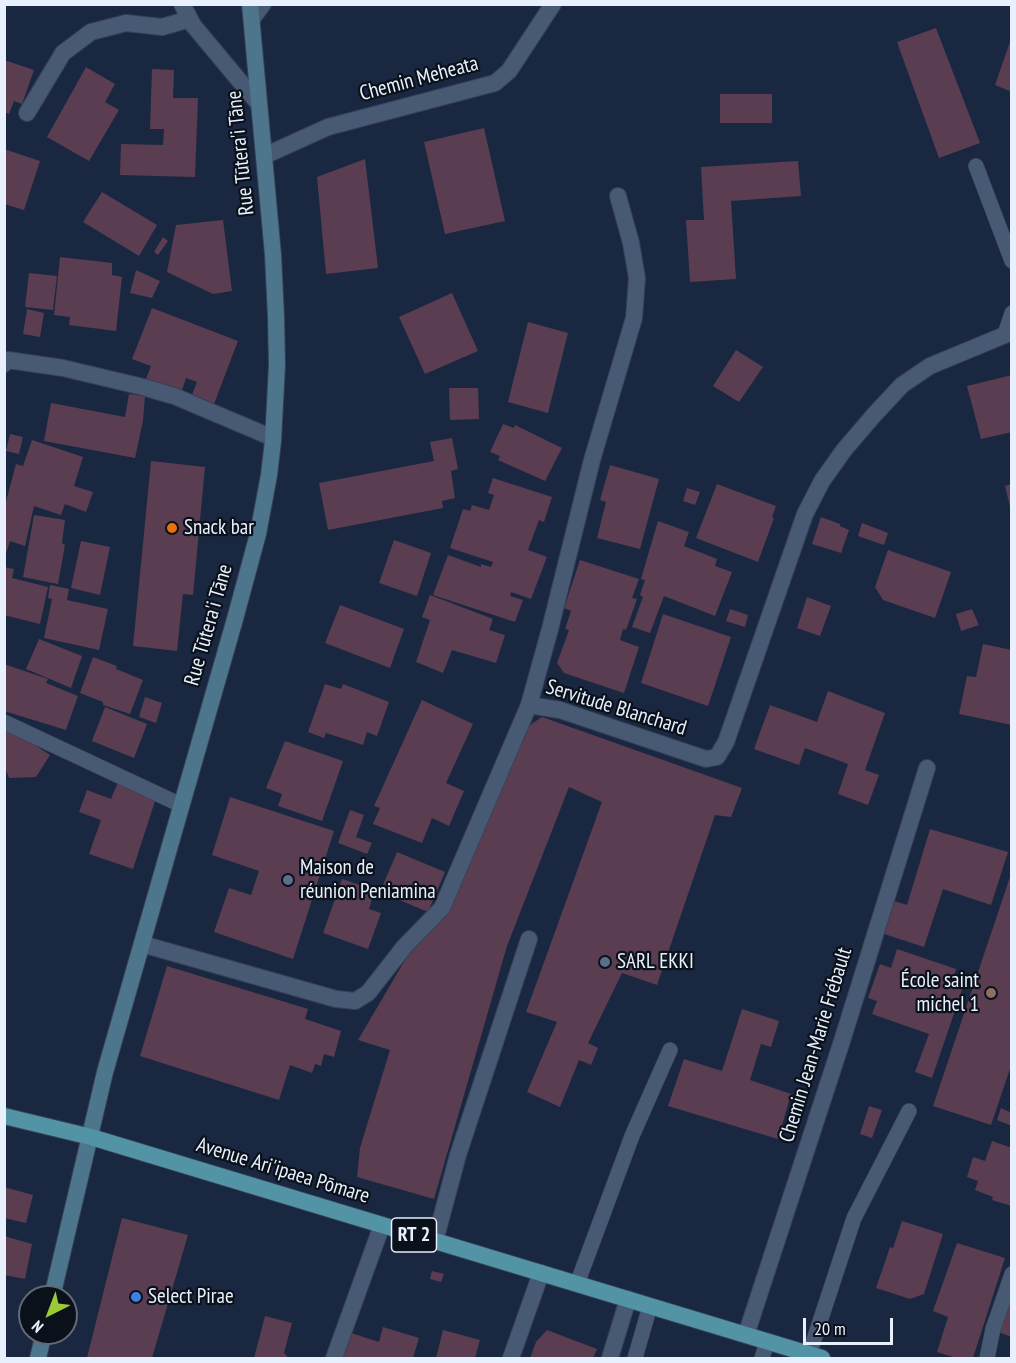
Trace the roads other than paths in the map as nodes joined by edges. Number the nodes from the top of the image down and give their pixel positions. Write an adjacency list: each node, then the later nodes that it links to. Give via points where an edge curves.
1 (263, 4): 4 (street)
2 (553, 4): 7 (street, Chemin Meheata, via 509,71 495,83 328,127)
3 (186, 12): 5 (street); 6 (street, via 162,27 126,23 91,32 63,52)
4 (251, 12): 5 (main road, Rue Tūtera'i Tāne)
5 (258, 102): 7 (main road, Rue Tūtera'i Tāne)
6 (27, 113)
7 (264, 156): 14 (main road, Rue Tūtera'i Tāne, via 276,317)
8 (976, 166): 10 (lane)
9 (618, 196): 15 (street, via 637,278 634,318 592,460)
10 (1011, 261)
11 (1011, 313): 12 (lane)
12 (1008, 333): 15 (street, Servitude Blanchard, via 930,366 902,385 822,481 805,513 726,742 717,756 706,759 560,710)
13 (4, 364): 14 (street, via 8,360 63,368 143,387)
14 (273, 438): 18 (main road, Rue Tūtera'i Tāne, via 258,534)
15 (529, 705): 20 (street, Servitude Blanchard, via 442,908 404,947 368,993 355,1001 336,999)
16 (4, 722): 18 (lane)
17 (927, 768): 33 (street, Chemin Jean-Marie Frébault)
18 (181, 805): 20 (main road, Rue Tūtera'i Tāne)
19 (529, 939): 26 (street, via 458,1155)
20 (142, 944): 24 (main road, Rue Tūtera'i Tāne, via 105,1072)
21 (670, 1050): 29 (lane, via 632,1136)
22 (909, 1111): 35 (lane, via 854,1218)
23 (4, 1116): 24 (main road, Avenue Ari'ipaea Pōmare / RT 2)
24 (91, 1137): 25 (main road, Avenue Ari'ipaea Pōmare / RT 2); 30 (main road, Rue Tūtera'i Tāne)
25 (382, 1225): 26 (main road, Avenue Ari'ipaea Pōmare / RT 2); 36 (street)
26 (435, 1241): 27 (main road, Avenue Ari'ipaea Pōmare / RT 2)
27 (541, 1273): 29 (main road, Avenue Ari'ipaea Pōmare / RT 2); 37 (street)
28 (1011, 1274): 41 (lane)
29 (577, 1284): 31 (main road, Avenue Ari'ipaea Pōmare / RT 2)
30 (55, 1285)
31 (627, 1299): 32 (main road, Avenue Ari'ipaea Pōmare / RT 2); 38 (street)
32 (650, 1306): 33 (main road, Avenue Ari'ipaea Pōmare / RT 2); 39 (lane)
33 (746, 1335): 34 (main road, Avenue Ari'ipaea Pōmare / RT 2)
34 (767, 1342): 35 (main road, Avenue Ari'ipaea Pōmare / RT 2); 40 (lane)
35 (816, 1357)
36 (334, 1359)
37 (511, 1359)
38 (609, 1359)
39 (635, 1359)
40 (762, 1359)
41 (987, 1359)

